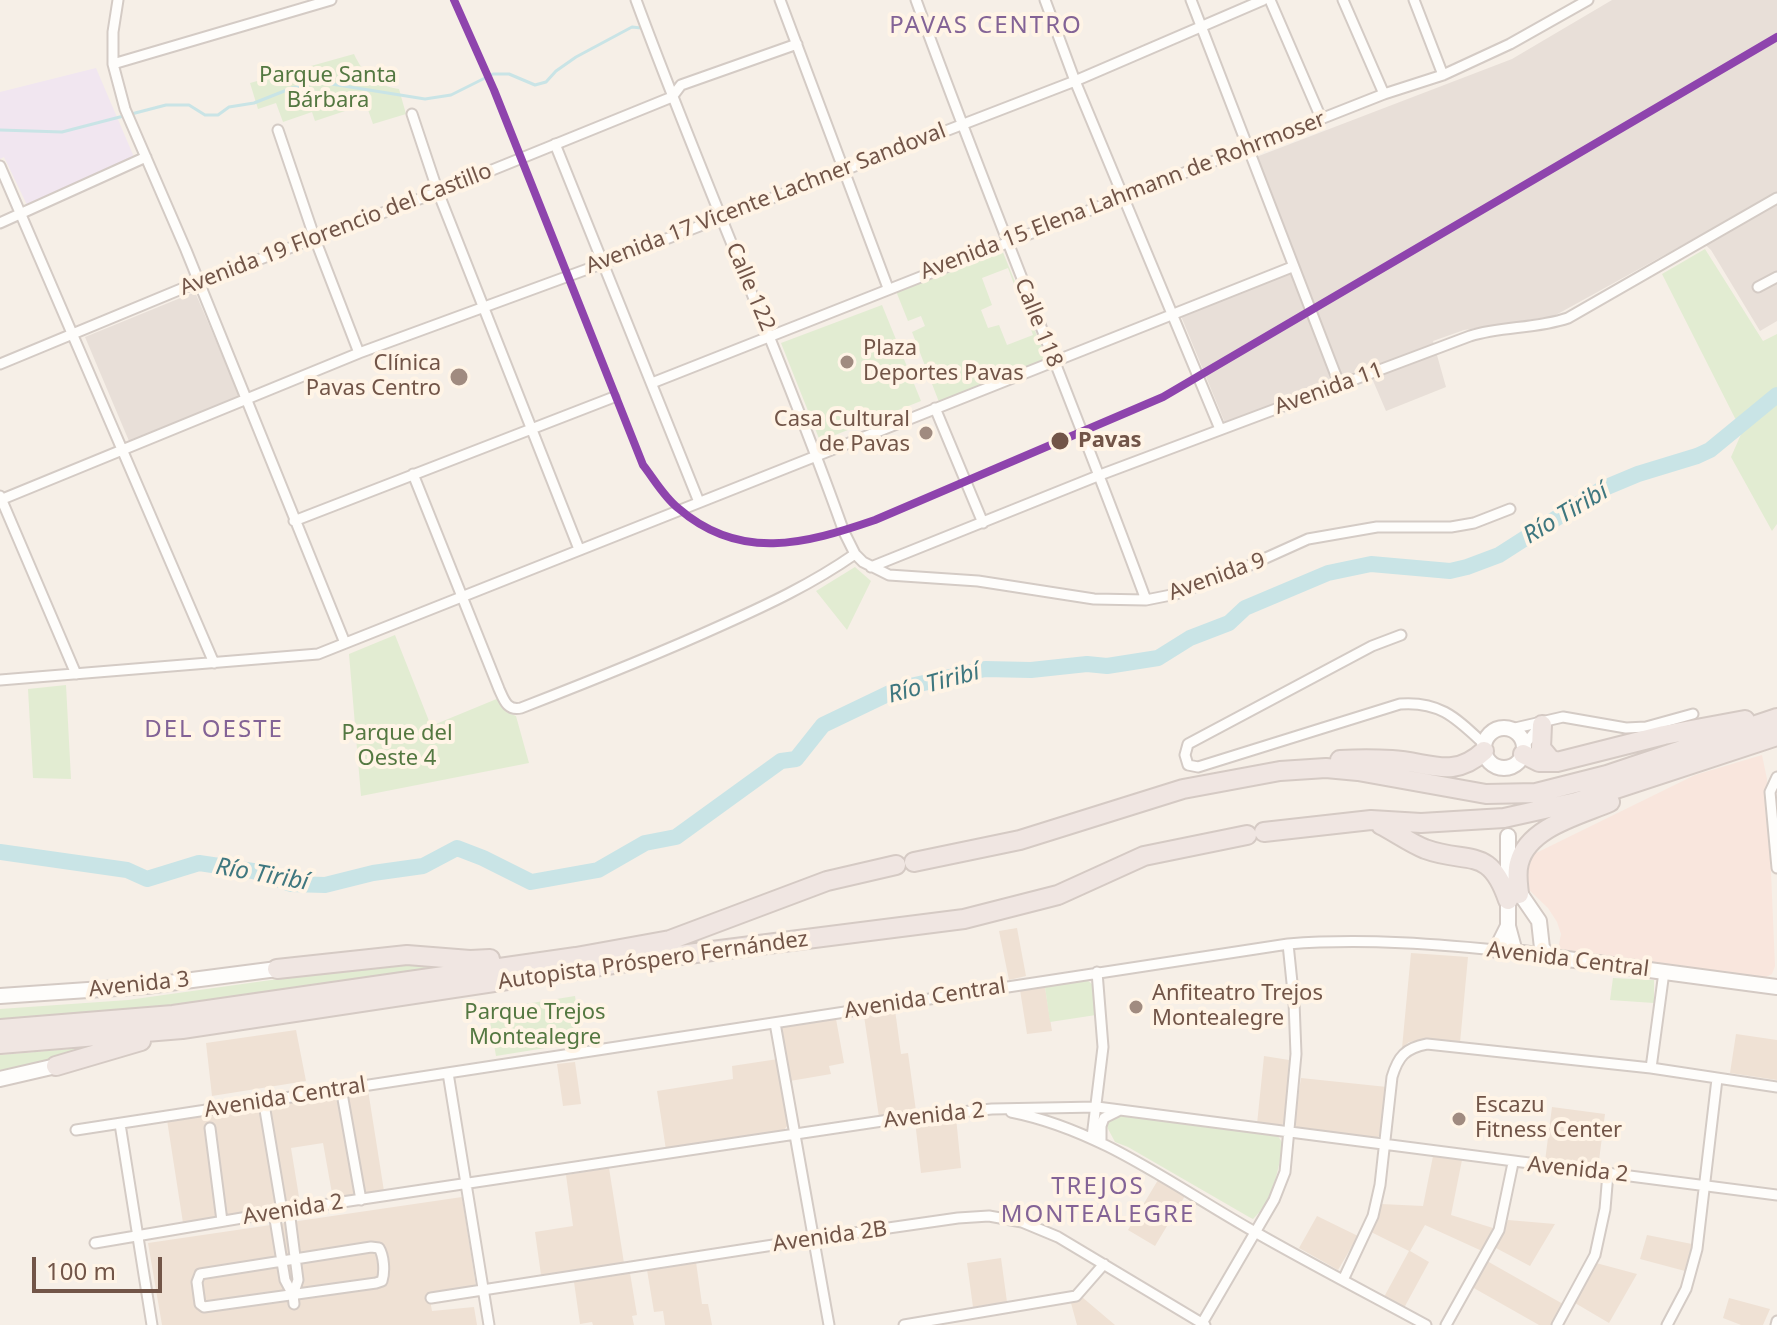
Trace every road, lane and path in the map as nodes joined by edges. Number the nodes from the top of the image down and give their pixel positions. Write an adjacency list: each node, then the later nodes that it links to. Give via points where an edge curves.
1 (118, 0): 15 (street)
2 (331, 0): 15 (street)
3 (636, 0): 19 (street, Calle 122)
4 (780, 0): 14 (street)
5 (916, 0): 22 (street, Calle 118)
6 (1045, 0): 17 (street)
7 (1191, 0): 13 (street)
8 (1263, 0): 13 (street, Avenida 17 Vicente Lachner Sandoval)
9 (1270, 0): 21 (street)
10 (1343, 0): 18 (street)
11 (1588, 0): 16 (street, Avenida 15 Elena Lahmann de Rohrmoser)
12 (1418, 1): 16 (street)
13 (1200, 27): 17 (street, Avenida 17 Vicente Lachner Sandoval); 25 (street)
14 (797, 44): 19 (street, Avenida 19 Florencio del Castillo, via 681,85); 28 (street)
15 (113, 64): 26 (street)
16 (1443, 75): 18 (street, Avenida 15 Elena Lahmann de Rohrmoser)
17 (1075, 81): 22 (street, Avenida 17 Vicente Lachner Sandoval); 30 (street)
18 (1384, 94): 21 (street, Avenida 15 Elena Lahmann de Rohrmoser)
19 (672, 97): 24 (street, Avenida 19 Florencio del Castillo); 33 (street, Calle 122)
20 (412, 114): 29 (street)
21 (1321, 118): 25 (street, Avenida 15 Elena Lahmann de Rohrmoser)
22 (961, 124): 28 (street, Avenida 17 Vicente Lachner Sandoval); 36 (street, Calle 118)
23 (278, 130): 35 (street)
24 (555, 144): 29 (street, Avenida 19 Florencio del Castillo); 37 (street)
25 (1248, 148): 30 (street, Avenida 15 Elena Lahmann de Rohrmoser); 38 (street)
26 (146, 157): 32 (street); 40 (street)
27 (0, 166): 32 (street)
28 (842, 171): 33 (street, Avenida 17 Vicente Lachner Sandoval); 42 (street)
29 (438, 192): 35 (street, Avenida 19 Florencio del Castillo); 43 (street)
30 (1124, 196): 36 (street, Avenida 15 Elena Lahmann de Rohrmoser); 44 (street)
31 (1777, 198): 51 (street, Avenida 11, via 1568,318 1486,331)
32 (21, 214): 34 (street); 45 (street)
33 (720, 217): 37 (street, Avenida 17 Vicente Lachner Sandoval); 46 (street, Calle 122)
34 (0, 223)
35 (315, 239): 40 (street, Avenida 19 Florencio del Castillo); 47 (street)
36 (1006, 243): 42 (street, Avenida 15 Elena Lahmann de Rohrmoser); 48 (street, Calle 118)
37 (604, 263): 43 (street, Avenida 17 Vicente Lachner Sandoval); 50 (street)
38 (1292, 267): 44 (street); 51 (street)
39 (1777, 277): 41 (street)
40 (199, 283): 45 (street, Avenida 19 Florencio del Castillo); 53 (street)
41 (1758, 287)
42 (888, 288): 46 (street, Avenida 15 Elena Lahmann de Rohrmoser)
43 (482, 306): 47 (street, Avenida 17 Vicente Lachner Sandoval); 55 (street)
44 (1172, 314): 48 (street); 56 (street)
45 (73, 332): 49 (street, Avenida 19 Florencio del Castillo); 57 (street)
46 (771, 335): 50 (street, Avenida 15 Elena Lahmann de Rohrmoser); 58 (street, Calle 122)
47 (359, 353): 53 (street, Avenida 17 Vicente Lachner Sandoval)
48 (1054, 362): 54 (street); 60 (street, Calle 118)
49 (0, 364)
50 (652, 383): 62 (street)
51 (1340, 386): 56 (street, Avenida 11)
52 (614, 397): 55 (street)
53 (247, 400): 57 (street, Avenida 17 Vicente Lachner Sandoval); 64 (street)
54 (935, 408): 58 (street); 65 (street)
55 (531, 429): 59 (street); 66 (street)
56 (1220, 429): 60 (street, Avenida 11)
57 (123, 449): 61 (street, Avenida 17 Vicente Lachner Sandoval); 73 (street)
58 (816, 454): 62 (street); 67 (street, Calle 122)
59 (413, 474): 64 (street); 69 (street)
60 (1100, 475): 65 (street, Avenida 11); 70 (street, Calle 118)
61 (1, 499): 74 (street)
62 (699, 502): 66 (street)
63 (1510, 509): 70 (street, Avenida 9, via 1451,527 1377,527 1308,539 1176,594)
64 (294, 521): 72 (street)
65 (983, 523): 68 (street, Avenida 11)
66 (579, 549): 69 (street)
67 (855, 554): 68 (street, Calle 122); 69 (street, via 775,602 516,710 499,689)
68 (871, 567): 70 (street, Avenida 9, via 889,575 978,581 1094,599)
69 (462, 596): 72 (street)
70 (1146, 600)
71 (1401, 635): 81 (street, via 1188,744 1188,765 1198,767 1414,703 1448,713)
72 (345, 643): 73 (street, via 318,654)
73 (214, 663): 74 (street)
74 (76, 674): 75 (street)
75 (0, 680)
76 (1693, 714): 78 (street, via 1646,727 1563,717)
77 (1777, 716): 84 (highway, via 1664,735); 85 (highway, Autopista Próspero Fernández, via 1607,775 1523,794 1486,794 1358,771)
78 (1545, 722): 79 (street); 82 (street); 84 (highway, via 1541,748)
79 (1511, 729): 81 (street, via 1492,731); 82 (street, via 1521,737)
80 (1777, 736): 83 (highway, Autopista Próspero Fernández)
81 (1487, 754): 82 (street, via 1503,768); 82 (street, via 1504,786); 85 (highway, via 1448,768 1363,759)
82 (1520, 755): 84 (highway)
83 (1706, 761): 87 (highway, Autopista Próspero Fernández, via 1576,802 1504,818); 90 (highway, via 1537,836 1523,851)
84 (1557, 762)
85 (1280, 771): 95 (highway, Autopista Próspero Fernández, via 1183,789 1020,840 827,881 670,940)
86 (1776, 781): 89 (street, via 1770,792)
87 (1371, 820): 90 (highway, via 1425,849 1487,865); 104 (highway, Autopista Próspero Fernández, via 1256,833 1144,856 1058,895 964,919 633,961)
88 (1508, 836): 90 (street)
89 (1777, 868)
90 (1513, 897): 91 (street, via 1539,921); 92 (street)
91 (1540, 935): 92 (street, via 1529,944); 92 (street, via 1536,946); 96 (street)
92 (1515, 943): 94 (street); 94 (street, Avenida Central); 96 (street, Avenida Central)
93 (1288, 944): 94 (street, Avenida Central, via 1387,940); 98 (street, Avenida Central); 120 (street, via 1296,1054)
94 (1496, 950)
95 (576, 957): 97 (highway, via 470,960 407,955); 103 (highway, Autopista Próspero Fernández, via 173,1015)
96 (1551, 958): 99 (street, Avenida Central)
97 (277, 969): 101 (street, Avenida 3, via 146,986)
98 (1097, 972): 102 (street, Avenida Central); 113 (street, via 1103,1047)
99 (1664, 972): 100 (street, Avenida Central); 107 (street)
100 (1777, 987)
101 (0, 996)
102 (775, 1023): 108 (street, Avenida Central); 121 (street)
103 (0, 1029)
104 (182, 1029): 105 (highway, Autopista Próspero Fernández); 106 (highway)
105 (0, 1044)
106 (56, 1066): 109 (street)
107 (1651, 1068): 110 (street); 123 (street, via 1427,1044 1406,1050 1392,1077)
108 (448, 1073): 117 (street, Avenida Central); 126 (street)
109 (0, 1079)
110 (1717, 1079): 111 (street); 127 (street)
111 (1777, 1087)
112 (343, 1099): 129 (street)
113 (1097, 1107): 114 (street, Avenida 2); 116 (street, Avenida 2); 122 (street)
114 (992, 1109): 121 (street, Avenida 2); 122 (street, via 1053,1122)
115 (265, 1110): 130 (street)
116 (1120, 1110): 120 (street, Avenida 2); 122 (street, via 1104,1118)
117 (120, 1124): 119 (street, Avenida Central); 133 (street)
118 (210, 1128): 131 (street)
119 (76, 1130)
120 (1288, 1132): 123 (street, Avenida 2); 132 (street, via 1285,1172)
121 (794, 1134): 126 (street, Avenida 2); 134 (street)
122 (1097, 1139): 132 (street)
123 (1385, 1145): 124 (street, Avenida 2); 139 (street, via 1373,1216)
124 (1513, 1163): 125 (street, Avenida 2); 149 (street, via 1499,1230)
125 (1608, 1173): 127 (street, Avenida 2); 150 (street, via 1595,1255)
126 (467, 1185): 129 (street, Avenida 2); 140 (street)
127 (1705, 1185): 128 (street, Avenida 2); 151 (street, via 1692,1270)
128 (1777, 1195)
129 (361, 1200): 130 (street, Avenida 2)
130 (282, 1212): 131 (street, Avenida 2); 136 (street); 137 (street)
131 (222, 1221): 133 (street, Avenida 2)
132 (1255, 1232): 139 (street); 147 (street)
133 (136, 1236): 135 (street, Avenida 2); 143 (street)
134 (812, 1239): 138 (street, Avenida 2B, via 989,1216 1058,1237); 140 (street, Avenida 2B); 145 (street)
135 (95, 1243)
136 (296, 1259): 137 (street); 142 (street); 142 (street, via 379,1248 384,1276 376,1283)
137 (282, 1261): 142 (street); 142 (street, via 200,1274 200,1304)
138 (1104, 1264): 146 (street, via 1076,1296); 147 (street, Avenida 2B)
139 (1343, 1280): 148 (street)
140 (483, 1291): 141 (street, Avenida 2B); 144 (street)
141 (431, 1298)
142 (294, 1300)
143 (152, 1325)
144 (489, 1325)
145 (829, 1325)
146 (904, 1325)
147 (1203, 1325)
148 (1426, 1325)
149 (1446, 1325)
150 (1557, 1325)
151 (1667, 1325)

